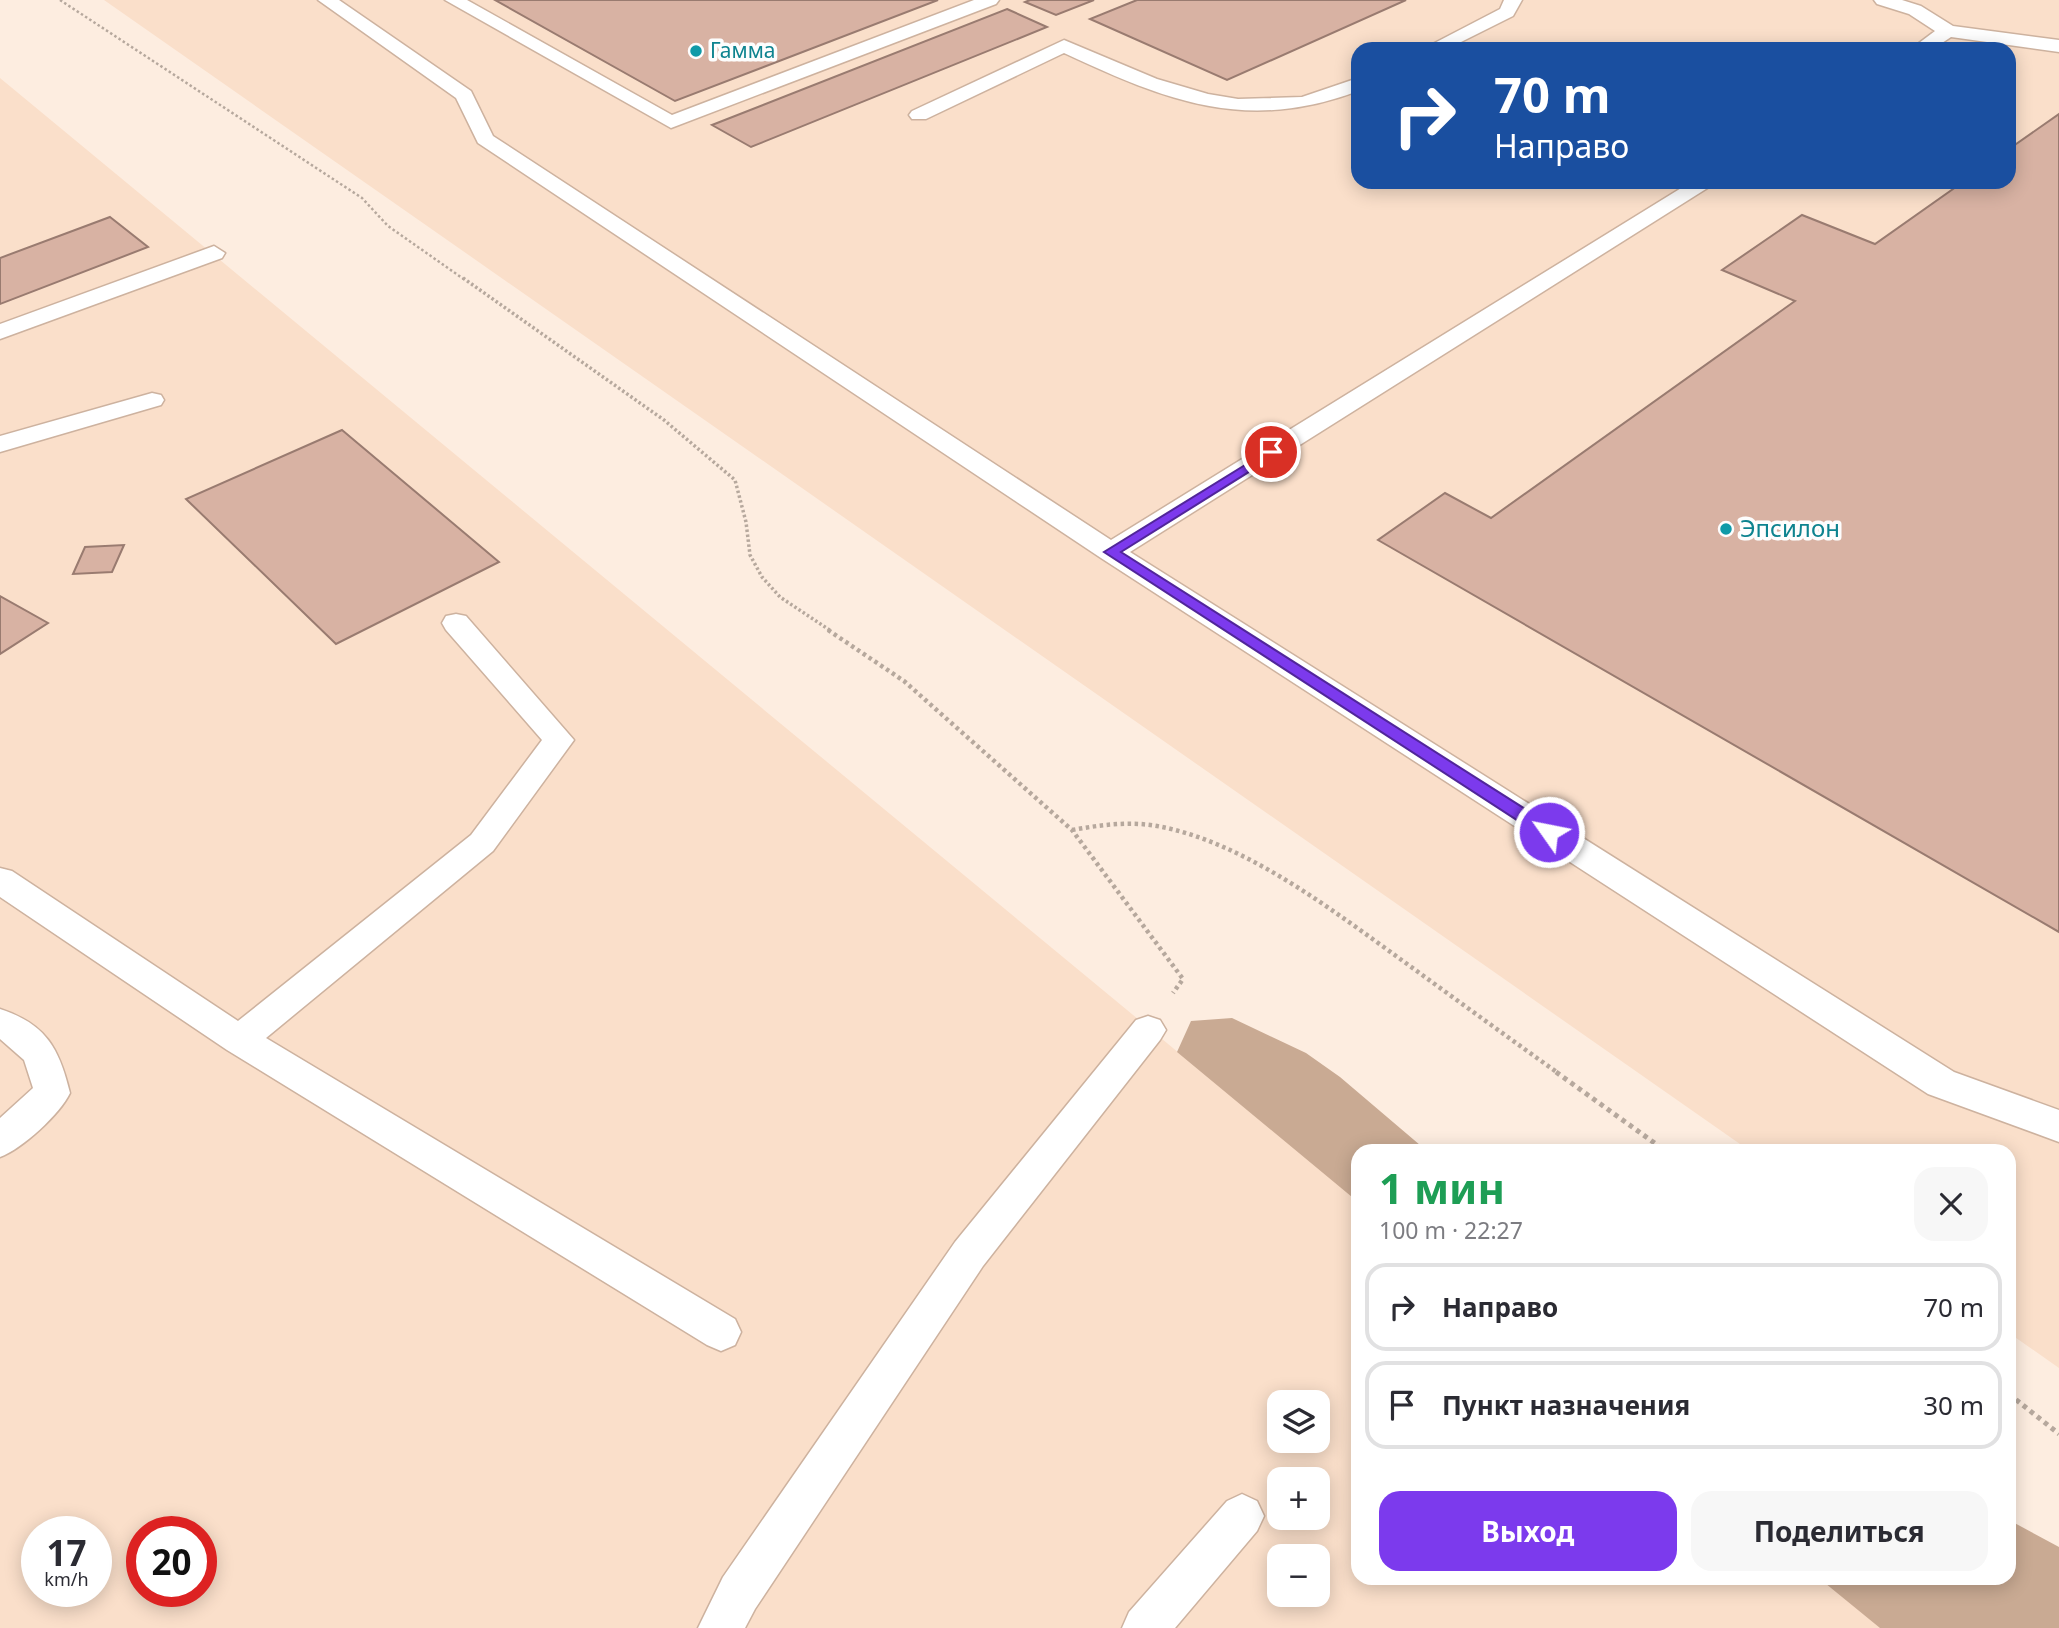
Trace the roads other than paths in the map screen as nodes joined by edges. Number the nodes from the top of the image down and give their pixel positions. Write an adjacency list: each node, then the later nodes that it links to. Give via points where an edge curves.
1 (327, 0): 17 (lane, via 464,94 485,139)
2 (454, 0): 3 (lane, via 671,122)
3 (990, 0)
4 (1513, 0): 7 (lane, via 1507,12)
5 (1884, 0): 6 (lane, via 1915,10)
6 (1948, 32): 8 (lane); 9 (lane)
7 (1446, 42)
8 (1932, 42)
9 (2059, 46)
10 (1351, 86): 11 (lane, via 1304,102 1253,106 1184,97 1064,46)
11 (919, 115)
12 (1695, 189): 17 (lane)
13 (214, 253): 14 (lane)
14 (0, 332)
15 (152, 400): 16 (lane)
16 (0, 443)
17 (1111, 552): 23 (lane, via 1941,1083)
18 (456, 623): 22 (lane, via 559,740 482,843)
19 (3, 887): 22 (lane)
20 (0, 1023): 24 (lane, via 17,1029 43,1056 52,1093)
21 (1148, 1030): 27 (lane, via 969,1254 739,1593)
22 (239, 1040): 25 (lane)
23 (2059, 1126)
24 (0, 1141)
25 (722, 1332)
26 (1242, 1516): 28 (lane)
27 (721, 1628)
28 (1145, 1628)

